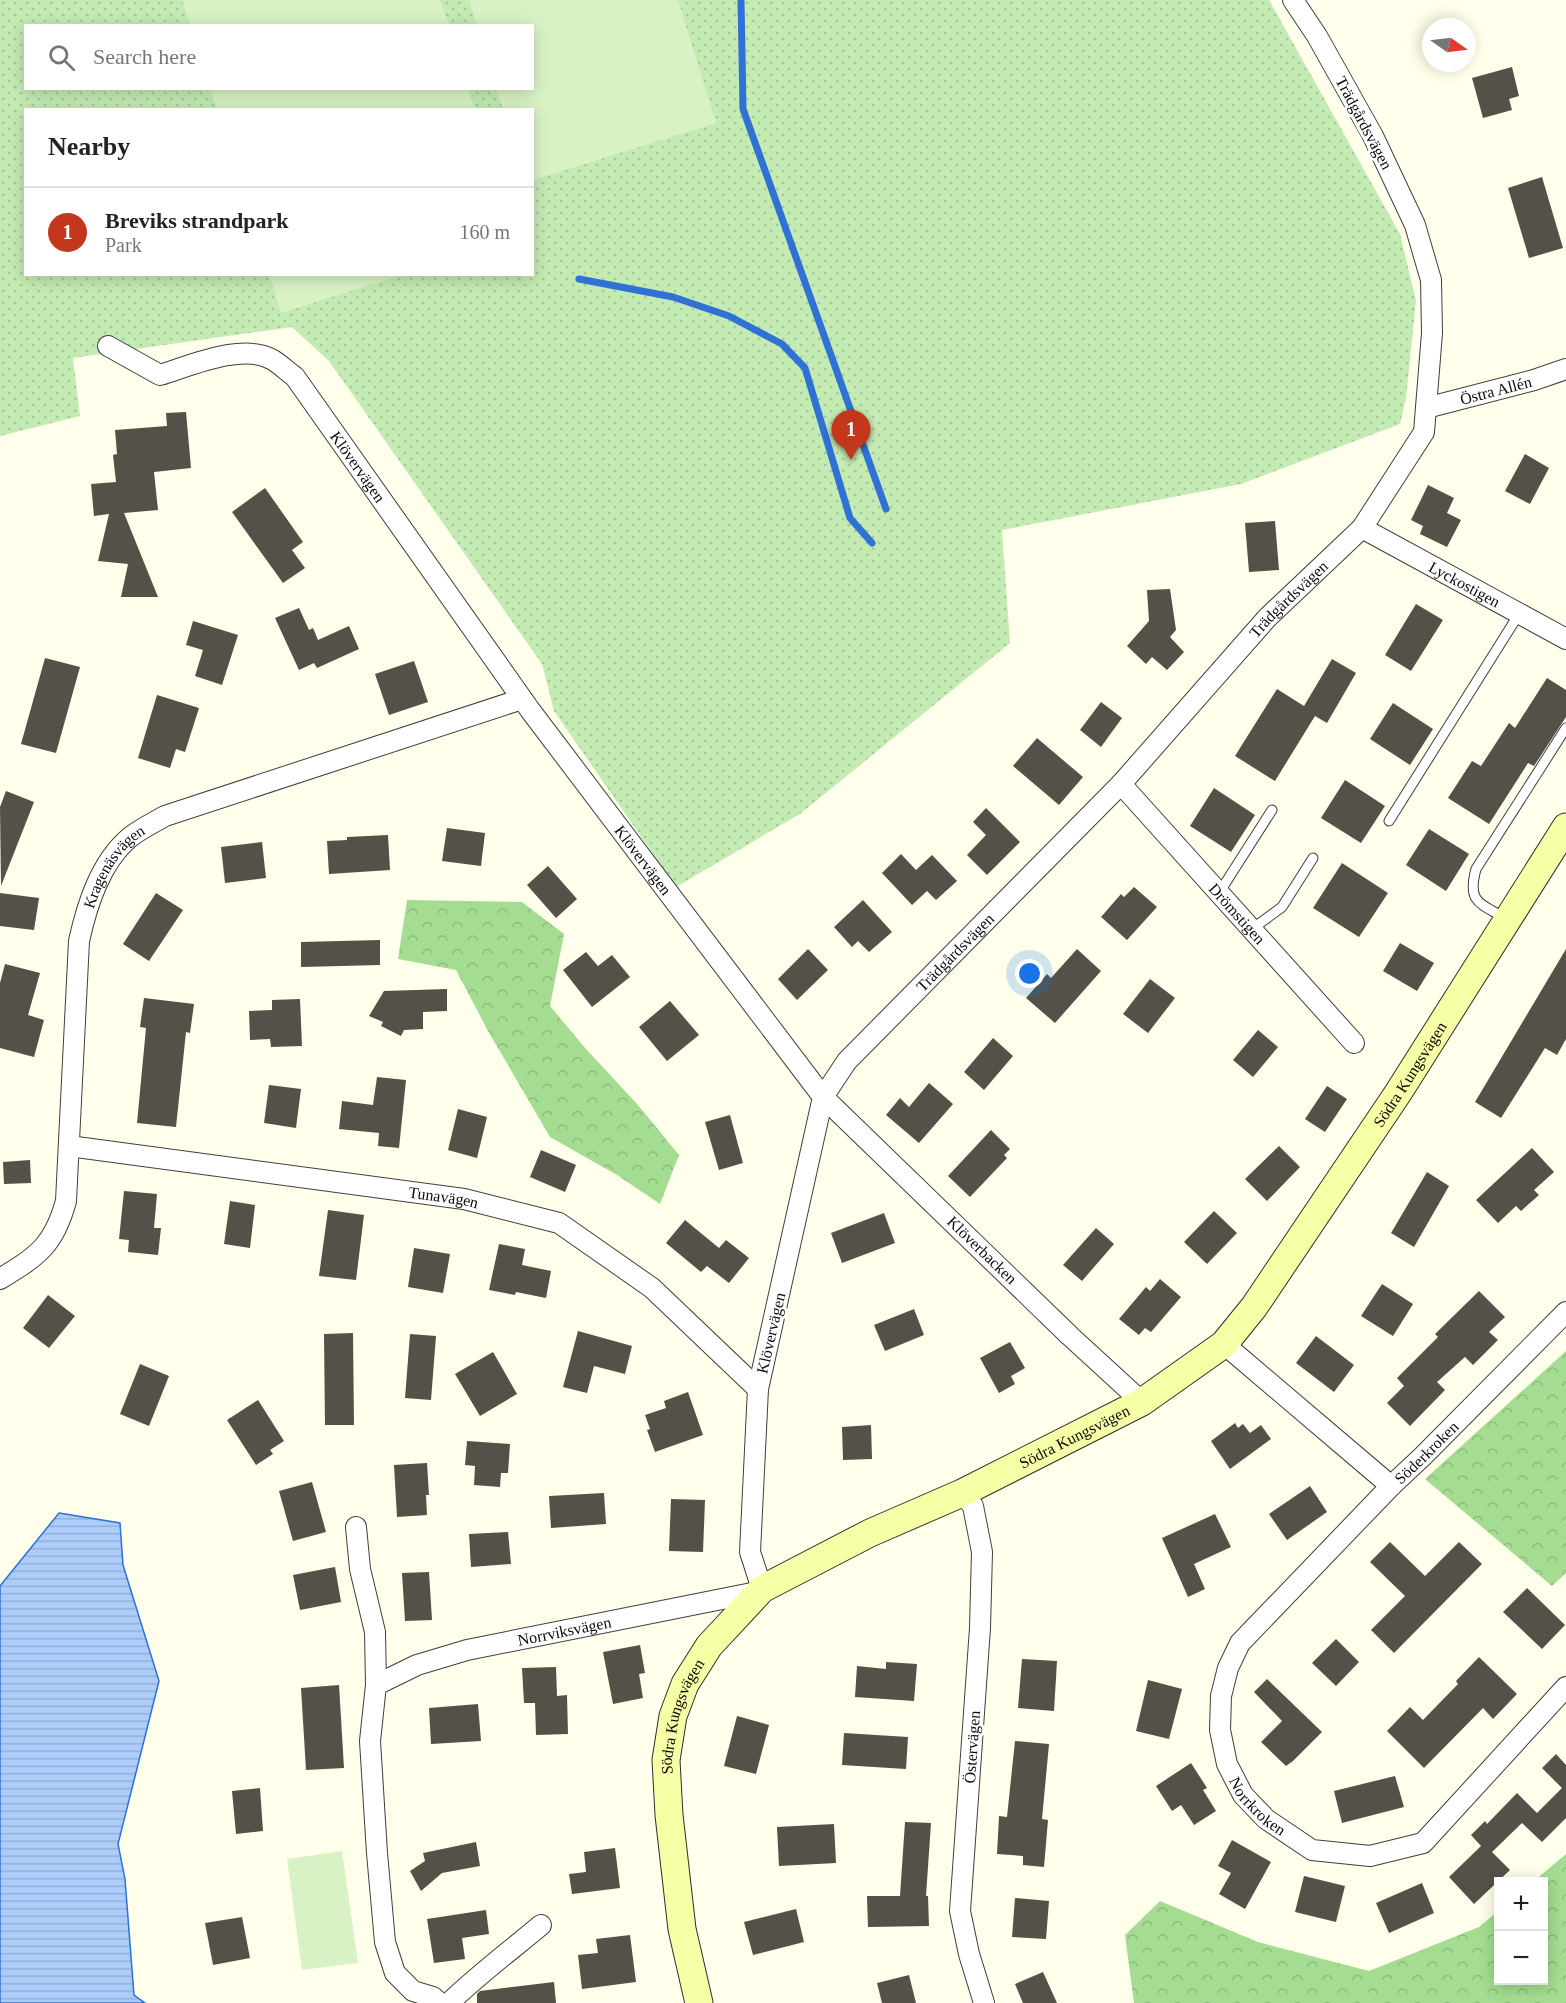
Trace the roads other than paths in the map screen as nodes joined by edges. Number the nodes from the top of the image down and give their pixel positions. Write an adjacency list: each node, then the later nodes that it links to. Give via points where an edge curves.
1 (1293, 0): 4 (street, Trädgårdsvägen, via 1373,136 1415,225 1431,280 1432,333)
2 (108, 346): 8 (street, Klövervägen, via 160,375 230,354 252,354 272,359 295,377)
3 (1566, 369): 4 (street, Östra Allén)
4 (1426, 408): 5 (street, Trädgårdsvägen, via 1424,432)
5 (1362, 528): 6 (street, Lyckostigen); 10 (street, Trädgårdsvägen, via 1267,618)
6 (1519, 614): 7 (street, Lyckostigen); 12 (lane)
7 (1566, 639)
8 (522, 699): 19 (street, Klövervägen); 20 (street, Kragenäsvägen, via 165,816 128,839 99,880 79,941)
9 (1566, 729): 16 (lane, via 1476,869 1471,887 1476,900)
10 (1121, 784): 15 (street, Drömstigen); 19 (street, Trädgårdsvägen, via 848,1061)
11 (1272, 810): 15 (lane)
12 (1389, 820)
13 (1566, 827): 16 (street, Södra Kungsvägen)
14 (1313, 858): 17 (lane, via 1282,907)
15 (1219, 893): 17 (street, Drömstigen)
16 (1507, 919): 23 (street, Södra Kungsvägen, via 1398,1093 1254,1306)
17 (1252, 929): 18 (street, Drömstigen)
18 (1354, 1043)
19 (823, 1097): 24 (street, Klövervägen); 25 (street, Klöverbacken)
20 (69, 1146): 21 (street, Kragenäsvägen, via 66,1201 60,1221 48,1243 32,1259); 24 (street, Tunavägen, via 464,1199 559,1222 652,1288)
21 (0, 1279)
22 (1566, 1312): 26 (street, Söderkroken)
23 (1224, 1344): 25 (street, Södra Kungsvägen); 26 (street, Söderkroken)
24 (758, 1389): 29 (street, Klövervägen, via 750,1552)
25 (1142, 1402): 27 (street, Södra Kungsvägen)
26 (1390, 1486): 31 (street, Norrkroken, via 1240,1643 1228,1668 1221,1696 1220,1730 1227,1764 1243,1795 1266,1819 1312,1850 1370,1856 1423,1843)
27 (962, 1493): 29 (street, Södra Kungsvägen, via 870,1533); 36 (street, Östervägen, via 973,1506 982,1552 960,1911)
28 (356, 1527): 30 (street, via 360,1569 375,1632)
29 (759, 1591): 30 (street, Norrviksvägen, via 467,1650 417,1665); 35 (street, Södra Kungsvägen, via 709,1646 685,1684 673,1716 666,1760 682,1929)
30 (376, 1685): 33 (street, via 370,1741 385,1942 395,1973 413,1991)
31 (1566, 1688)
32 (542, 1925): 34 (street)
33 (440, 2003)
34 (449, 2003)
35 (699, 2003)
36 (984, 2003)

